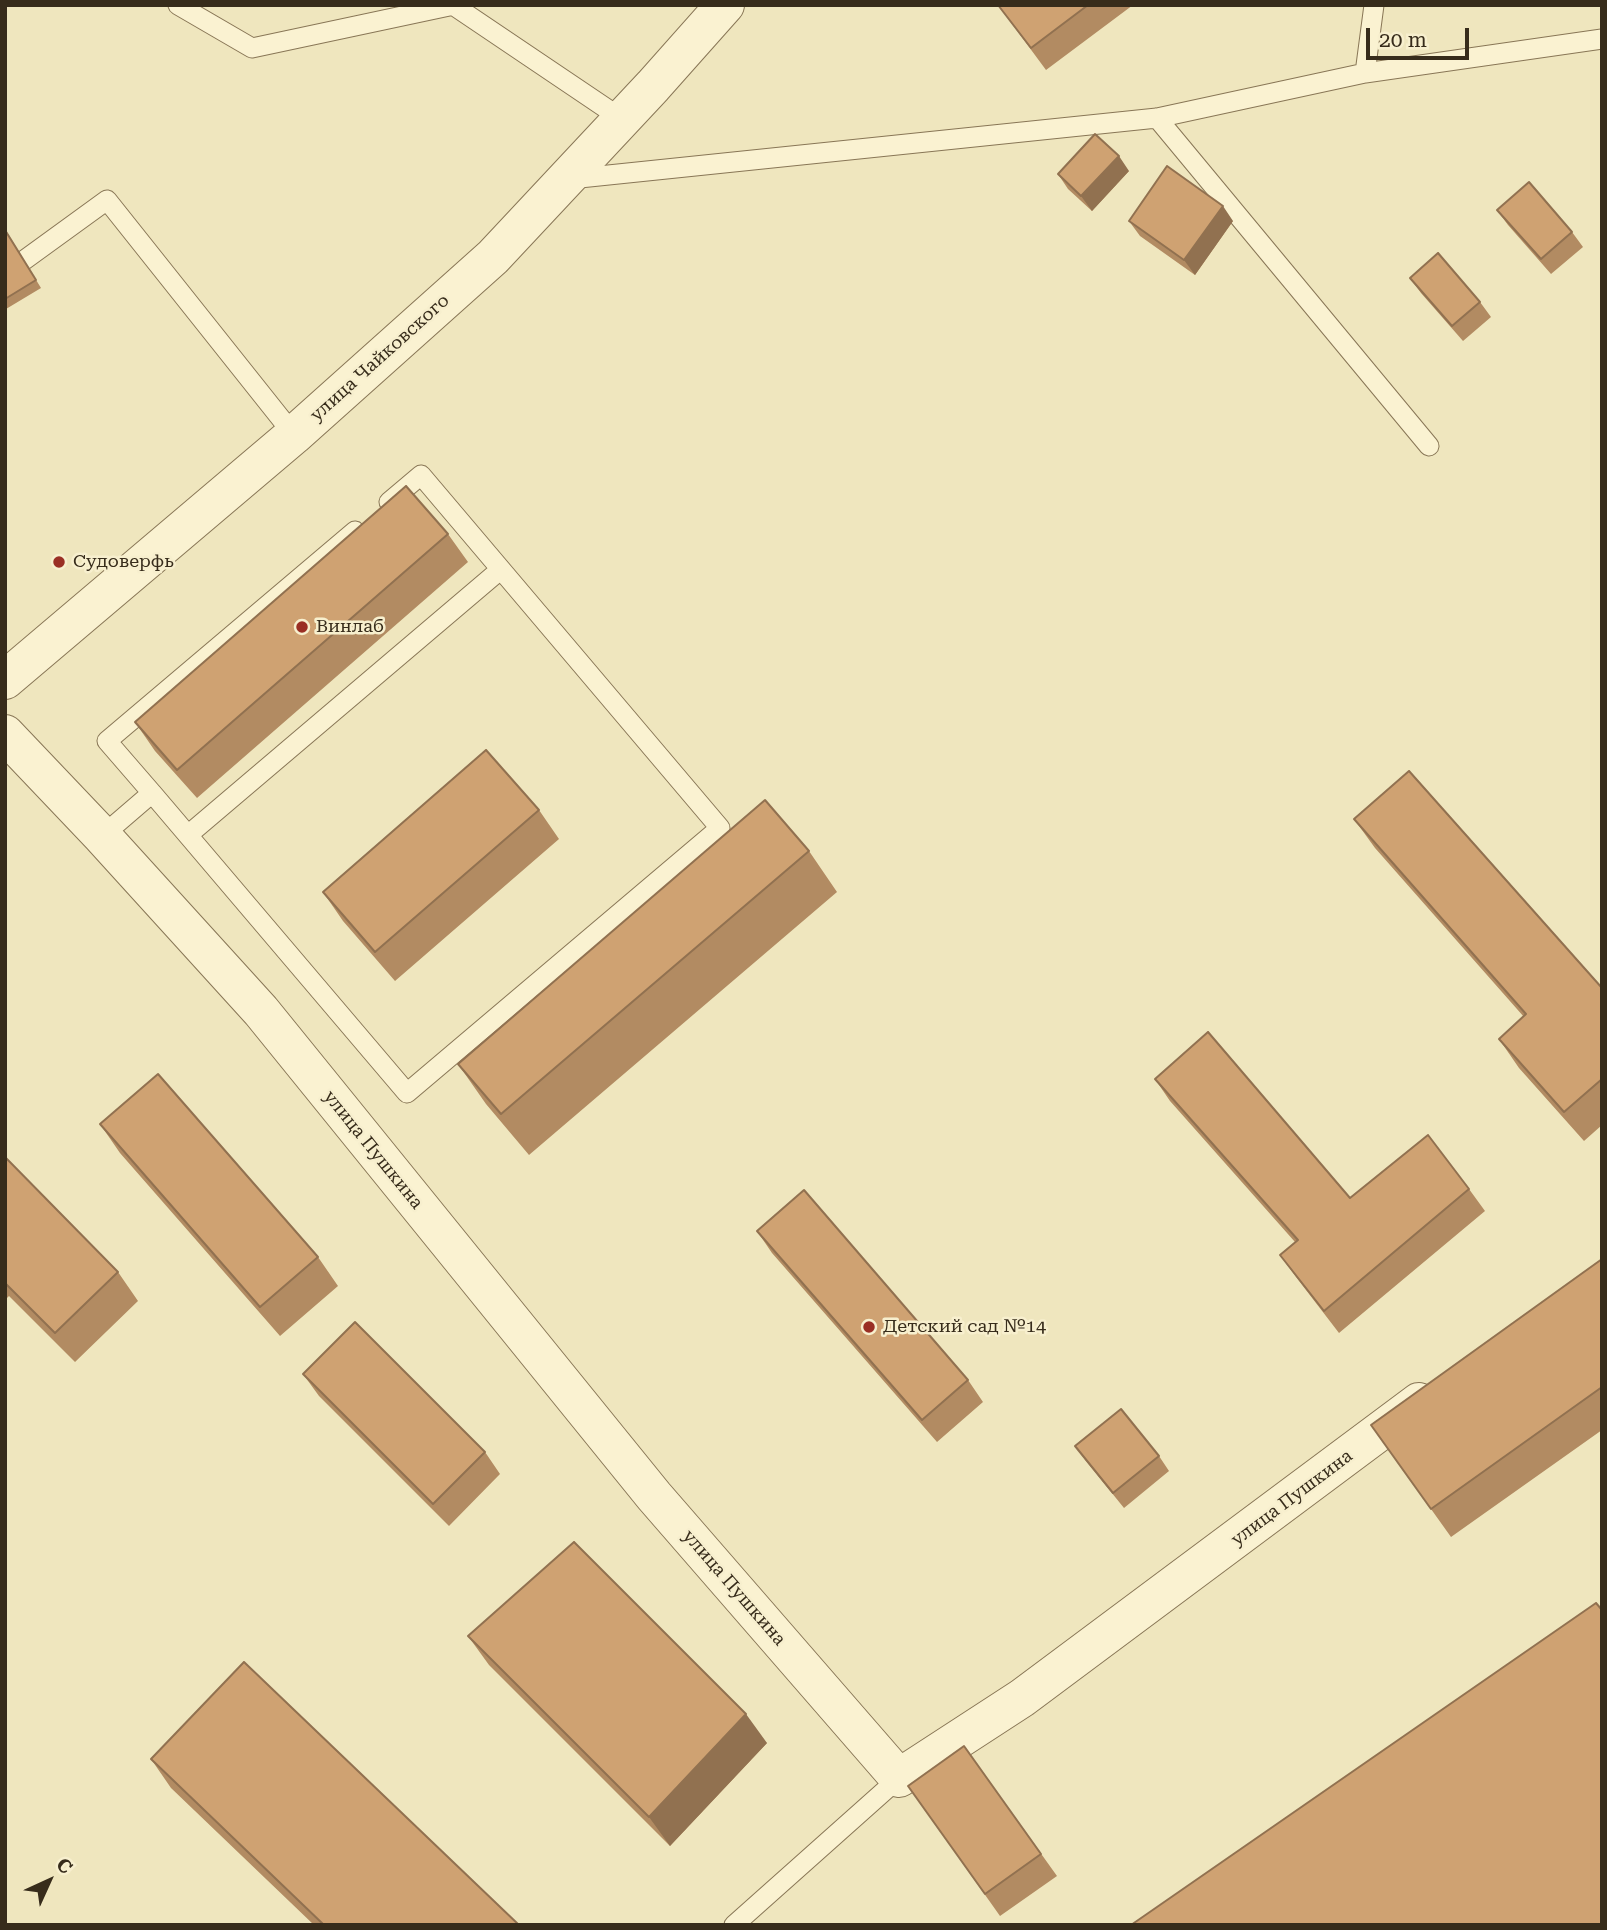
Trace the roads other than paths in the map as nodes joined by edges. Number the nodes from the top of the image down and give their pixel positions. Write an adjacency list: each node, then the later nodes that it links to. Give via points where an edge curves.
1 (178, 5): 2 (lane, via 252,48)
2 (453, 5): 8 (lane)
3 (725, 5): 8 (street, улица Чайковского)
4 (1374, 5): 6 (lane)
5 (1602, 39): 6 (lane)
6 (1365, 73): 7 (lane)
7 (1157, 118): 9 (lane); 12 (lane)
8 (622, 119): 9 (street, улица Чайковского)
9 (565, 180): 11 (street, улица Чайковского, via 492,257)
10 (5, 274): 11 (lane, via 107,200)
11 (294, 435): 14 (street, улица Чайковского)
12 (1429, 446)
13 (500, 570): 16 (lane, via 421,475 107,741); 17 (lane); 17 (lane, via 720,828 626,908 407,1093)
14 (5, 680)
15 (5, 734): 18 (street, улица Пушкина)
16 (152, 793): 17 (lane); 18 (lane)
17 (188, 835)
18 (102, 836): 20 (street, улица Пушкина, via 261,1011 654,1496)
19 (1446, 1382): 20 (street, улица Пушкина, via 1022,1699)
20 (900, 1778): 21 (lane)
21 (734, 1925)

